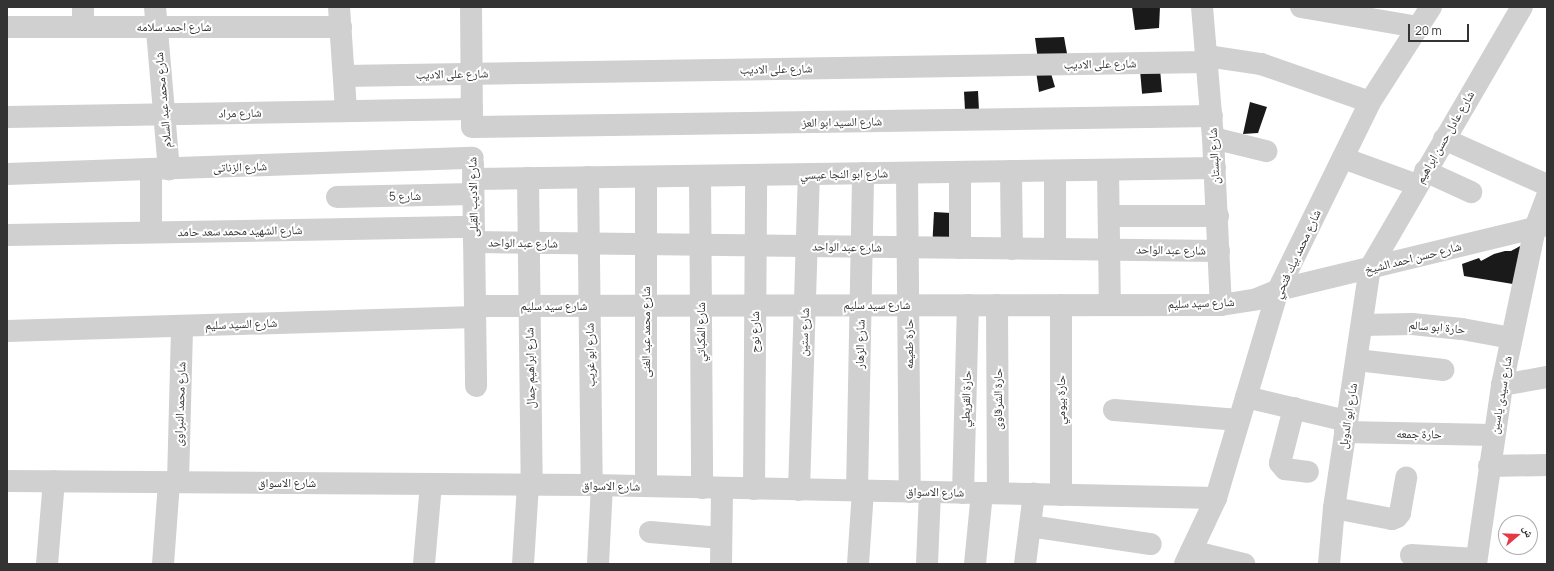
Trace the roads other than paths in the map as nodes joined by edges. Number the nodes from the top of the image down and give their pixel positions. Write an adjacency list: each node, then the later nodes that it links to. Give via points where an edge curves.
1 (471, 7): 12 (street, شارع الاديب القبلى)
2 (1202, 7): 11 (street, شارع البستان)
3 (1301, 7): 9 (street)
4 (1431, 7): 9 (street, شارع محمد بيك فتحي)
5 (1522, 7): 21 (street, شارع عادل حسن ابراهيم)
6 (83, 17): 7 (street, شارع احمد سلامه); 10 (street, شارع احمد سلامه)
7 (156, 17): 8 (street, شارع احمد سلامه); 16 (street, شارع محمد عبد السلام)
8 (340, 17): 13 (street)
9 (1418, 27): 14 (street, شارع محمد بيك فتحي)
10 (7, 28)
11 (1207, 59): 12 (street, شارع على الاديب); 14 (street, شارع على الاديب, via 1261,64); 17 (street, شارع البستان)
12 (471, 74): 13 (street, شارع على الاديب); 19 (street, شارع الاديب القبلى)
13 (344, 76): 15 (street)
14 (1370, 102): 23 (street, شارع محمد بيك فتحي)
15 (346, 111): 16 (street, شارع مراد); 19 (street, شارع مراد)
16 (165, 114): 18 (street, شارع مراد); 25 (street, شارع محمد عبد السلام)
17 (1212, 116): 19 (street, شارع السيد ابو العز); 20 (street, شارع البستان)
18 (7, 117)
19 (472, 118): 36 (street, شارع الاديب القبلى)
20 (1213, 138): 22 (street); 24 (street, شارع البستان)
21 (1444, 139): 40 (street, شارع عادل حسن ابراهيم); 41 (street)
22 (1266, 151)
23 (1343, 158): 40 (street); 65 (street, شارع محمد بيك فتحي)
24 (1215, 168): 27 (street, شارع ابو النجا عيسي); 46 (street, شارع البستان)
25 (160, 170): 32 (street, شارع الزناتى); 36 (street, شارع الزناتى); 48 (street, شارع محمد عبد السلام)
26 (1055, 170): 27 (street, شارع ابو النجا عيسي); 28 (street, شارع ابو النجا عيسي); 61 (street)
27 (1108, 170): 45 (street)
28 (1011, 171): 30 (street, شارع ابو النجا عيسي); 60 (street)
29 (907, 172): 30 (street, شارع ابو النجا عيسي); 31 (street, شارع ابو النجا عيسي); 58 (street, حارة طعيمه)
30 (960, 172): 59 (street)
31 (863, 173): 33 (street, شارع ابو النجا عيسي); 57 (street, شارع الزهار)
32 (7, 174)
33 (809, 174): 34 (street, شارع ابو النجا عيسي); 56 (street, شارع ستين)
34 (756, 175): 35 (street, شارع ابو النجا عيسي); 55 (street, شارع نوح)
35 (700, 176): 38 (street, شارع ابو النجا عيسي); 54 (street, شارع المكباتي)
36 (473, 177): 39 (street, شارع ابو النجا عيسي); 44 (street, شارع 5); 50 (street, شارع الاديب القبلى)
37 (588, 177): 38 (street, شارع ابو النجا عيسي); 39 (street, شارع ابو النجا عيسي); 52 (street, شارع ابو غريب)
38 (646, 177): 53 (street, شارع محمد عبد الغنى)
39 (528, 178): 51 (street, شارع ابراهيم جمال)
40 (1421, 178): 42 (street); 64 (street, شارع عادل حسن ابراهيم)
41 (1547, 185)
42 (1471, 192)
43 (1547, 196): 47 (street, شارع سيدى ياسين)
44 (337, 197)
45 (1109, 216): 46 (street); 62 (street)
46 (1218, 216): 63 (street, شارع البستان)
47 (1541, 226): 64 (street, شارع حسن احمد الشيخ); 83 (street, شارع سيدى ياسين)
48 (151, 232): 49 (street, شارع الشهيد محمد سعد حامد); 50 (street, شارع الشهيد محمد سعد حامد)
49 (7, 235)
50 (474, 235): 51 (street, شارع عبد الواحد); 79 (street, شارع الاديب القبلى)
51 (529, 243): 52 (street, شارع عبد الواحد); 78 (street, شارع ابراهيم جمال)
52 (589, 244): 53 (street, شارع عبد الواحد); 73 (street, شارع ابو غريب)
53 (646, 244): 54 (street, شارع عبد الواحد); 74 (street, شارع محمد عبد الغنى)
54 (700, 245): 55 (street, شارع عبد الواحد); 75 (street, شارع المكباتي)
55 (756, 246): 56 (street, شارع عبد الواحد); 76 (street, شارع نوح)
56 (807, 246): 57 (street, شارع عبد الواحد); 77 (street, شارع ستين)
57 (862, 247): 58 (street, شارع عبد الواحد); 67 (street, شارع الزهار)
58 (908, 247): 59 (street, شارع عبد الواحد); 68 (street, حارة طعيمه)
59 (960, 248): 60 (street, شارع عبد الواحد)
60 (1012, 248): 61 (street, شارع عبد الواحد)
61 (1055, 249): 62 (street, شارع عبد الواحد)
62 (1109, 250): 63 (street, شارع عبد الواحد); 66 (street)
63 (1219, 251): 72 (street, شارع البستان)
64 (1370, 268): 65 (street, شارع حسن احمد الشيخ); 80 (street, شارع ابو الدوبل)
65 (1278, 290): 72 (street, شارع سيد سليم, via 1257,298); 89 (street, شارع محمد بيك فتحي)
66 (1110, 304): 71 (street, شارع سيد سليم); 72 (street, شارع سيد سليم)
67 (860, 305): 68 (street, شارع سيد سليم); 77 (street, شارع سيد سليم); 109 (street, شارع الزهار)
68 (908, 305): 69 (street, شارع سيد سليم); 110 (street, حارة طعيمه)
69 (968, 305): 70 (street, شارع سيد سليم); 111 (street, حارة القريطي)
70 (997, 305): 71 (street, شارع سيد سليم); 111 (street, حارة الشرقاوى)
71 (1061, 305): 113 (street, حارة بيومي)
72 (1221, 305)
73 (589, 306): 74 (street, شارع سيد سليم); 78 (street, شارع سيد سليم); 104 (street, شارع ابو غريب)
74 (646, 306): 75 (street, شارع سيد سليم); 105 (street, شارع محمد عبد الغنى)
75 (701, 306): 76 (street, شارع سيد سليم); 106 (street, شارع المكباتي)
76 (755, 306): 77 (street, شارع سيد سليم); 107 (street, شارع نوح)
77 (805, 306): 108 (street, شارع ستين)
78 (530, 307): 79 (street, شارع سيد سليم); 103 (street, شارع ابراهيم جمال)
79 (475, 312): 81 (street, شارع السيد سليم); 88 (street, شارع الاديب القبلى)
80 (1362, 325): 83 (street, حارة ابو سالم, via 1462,328); 84 (street, شارع ابو الدوبل)
81 (182, 326): 82 (street, شارع السيد سليم); 101 (street, شارع محمد النبراوى)
82 (7, 331)
83 (1511, 338): 87 (street, شارع سيدى ياسين)
84 (1356, 360): 85 (street); 93 (street, شارع ابو الدوبل)
85 (1443, 370)
86 (1547, 377): 87 (street)
87 (1502, 385): 94 (street, شارع سيدى ياسين)
88 (476, 386)
89 (1246, 397): 90 (street, حارة جمعه); 92 (street, شارع محمد بيك فتحي)
90 (1294, 408): 93 (street, حارة جمعه); 97 (street, via 1280,463 1285,469)
91 (1114, 410): 92 (street)
92 (1239, 420): 114 (street, شارع محمد بيك فتحي)
93 (1346, 427): 94 (street, حارة جمعه); 115 (street, شارع ابو الدوبل)
94 (1494, 435): 96 (street, شارع سيدى ياسين)
95 (1547, 465): 96 (street)
96 (1489, 466): 122 (street, شارع سيدى ياسين)
97 (1308, 472)
98 (1406, 478): 115 (street, via 1400,513 1397,517 1392,519)
99 (7, 481): 100 (street, شارع الاسواق)
100 (54, 481): 101 (street, شارع الاسواق); 123 (street)
101 (174, 482): 102 (street, شارع الاسواق); 124 (street, شارع محمد النبراوى)
102 (431, 484): 103 (street, شارع الاسواق); 125 (street)
103 (530, 485): 104 (street, شارع الاسواق); 126 (street, شارع ابراهيم جمال)
104 (597, 486): 105 (street, شارع الاسواق); 127 (street, شارع ابو غريب)
105 (646, 486): 106 (street, شارع الاسواق)
106 (712, 488): 107 (street, شارع الاسواق); 118 (street, شارع المكباتي)
107 (754, 489): 108 (street, شارع الاسواق)
108 (799, 490): 109 (street, شارع الاسواق)
109 (860, 491): 110 (street, شارع الاسواق); 129 (street, شارع الزهار)
110 (920, 492): 111 (street, شارع الاسواق); 130 (street, حارة طعيمه)
111 (981, 493): 112 (street, شارع الاسواق); 131 (street)
112 (1034, 494): 113 (street, شارع الاسواق); 116 (street)
113 (1061, 495): 114 (street, شارع الاسواق)
114 (1216, 498): 121 (street, شارع محمد بيك فتحي)
115 (1334, 508): 134 (street, شارع ابو الدوبل)
116 (1030, 526): 119 (street); 132 (street)
117 (650, 532): 118 (street)
118 (721, 538): 128 (street, شارع المكباتي)
119 (1151, 544)
120 (1411, 555): 122 (street)
121 (1188, 558): 133 (street)
122 (1476, 561)
123 (47, 564)
124 (163, 564)
125 (424, 564)
126 (523, 564)
127 (598, 564)
128 (721, 564)
129 (858, 564)
130 (927, 564)
131 (975, 564)
132 (1025, 564)
133 (1244, 564)
134 (1329, 564)

